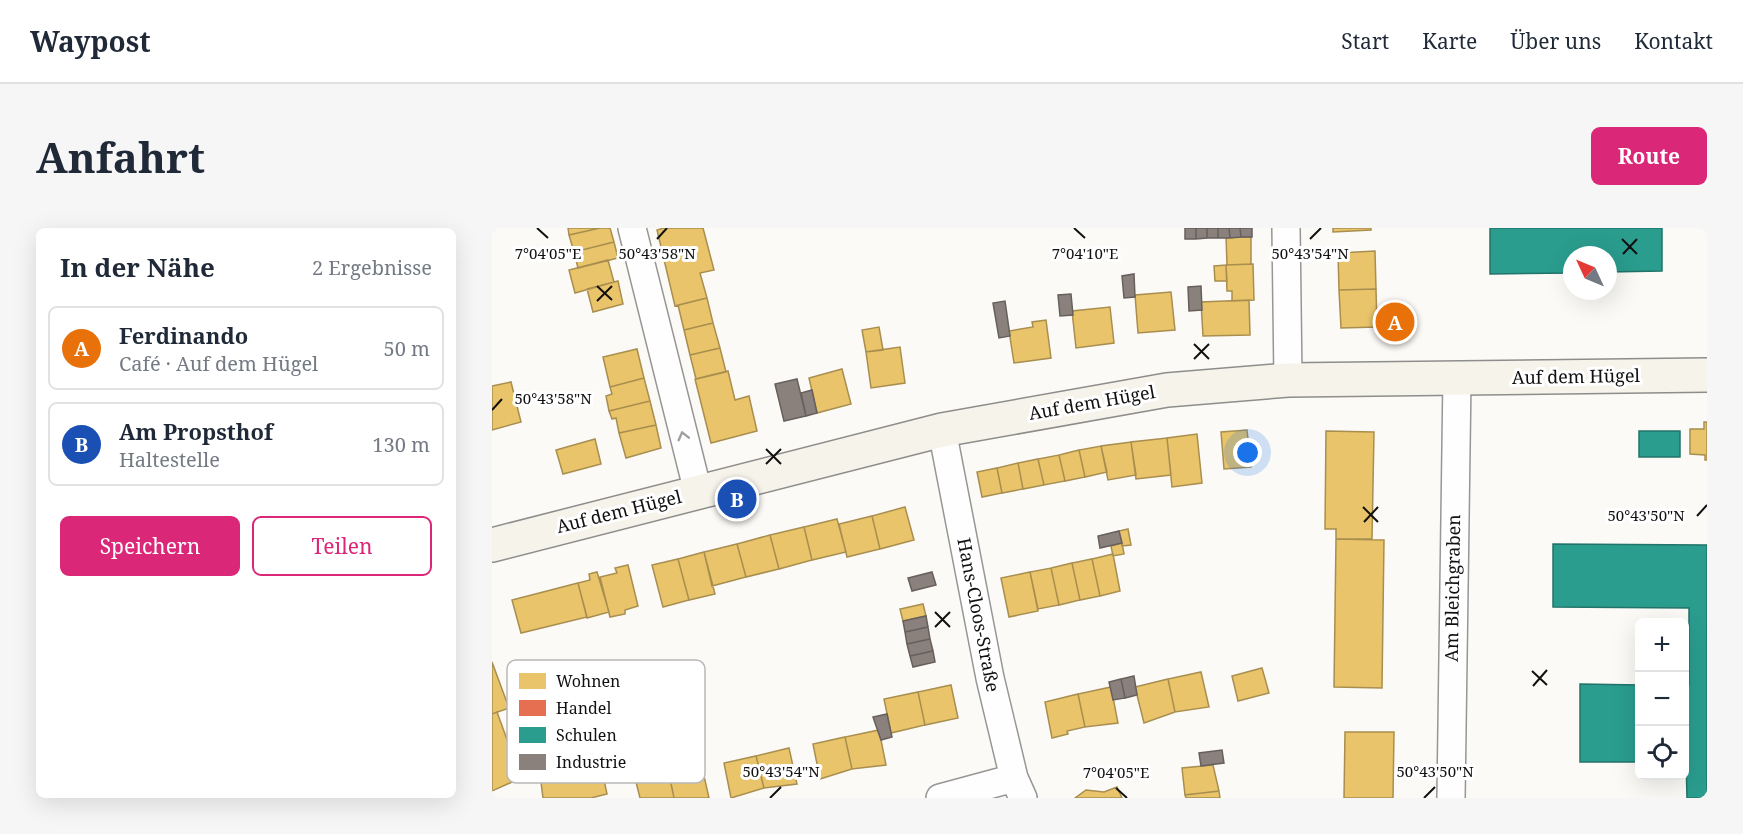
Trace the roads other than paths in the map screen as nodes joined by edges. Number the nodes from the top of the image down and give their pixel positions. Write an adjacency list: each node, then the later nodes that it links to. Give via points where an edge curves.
1 (632, 228): 7 (street, one-way to 1)
2 (1286, 228): 5 (street)
3 (1707, 375): 4 (street, Auf dem Hügel)
4 (1457, 378): 5 (street, Auf dem Hügel); 11 (street, Am Bleichgraben)
5 (1288, 380): 6 (street, Auf dem Hügel, via 1167,390)
6 (942, 430): 7 (street, Auf dem Hügel); 9 (street, Hans-Cloos-Straße, via 990,678)
7 (698, 492): 8 (street, Auf dem Hügel)
8 (492, 544)
9 (1019, 788): 10 (street)
10 (940, 798)
11 (1451, 798)

